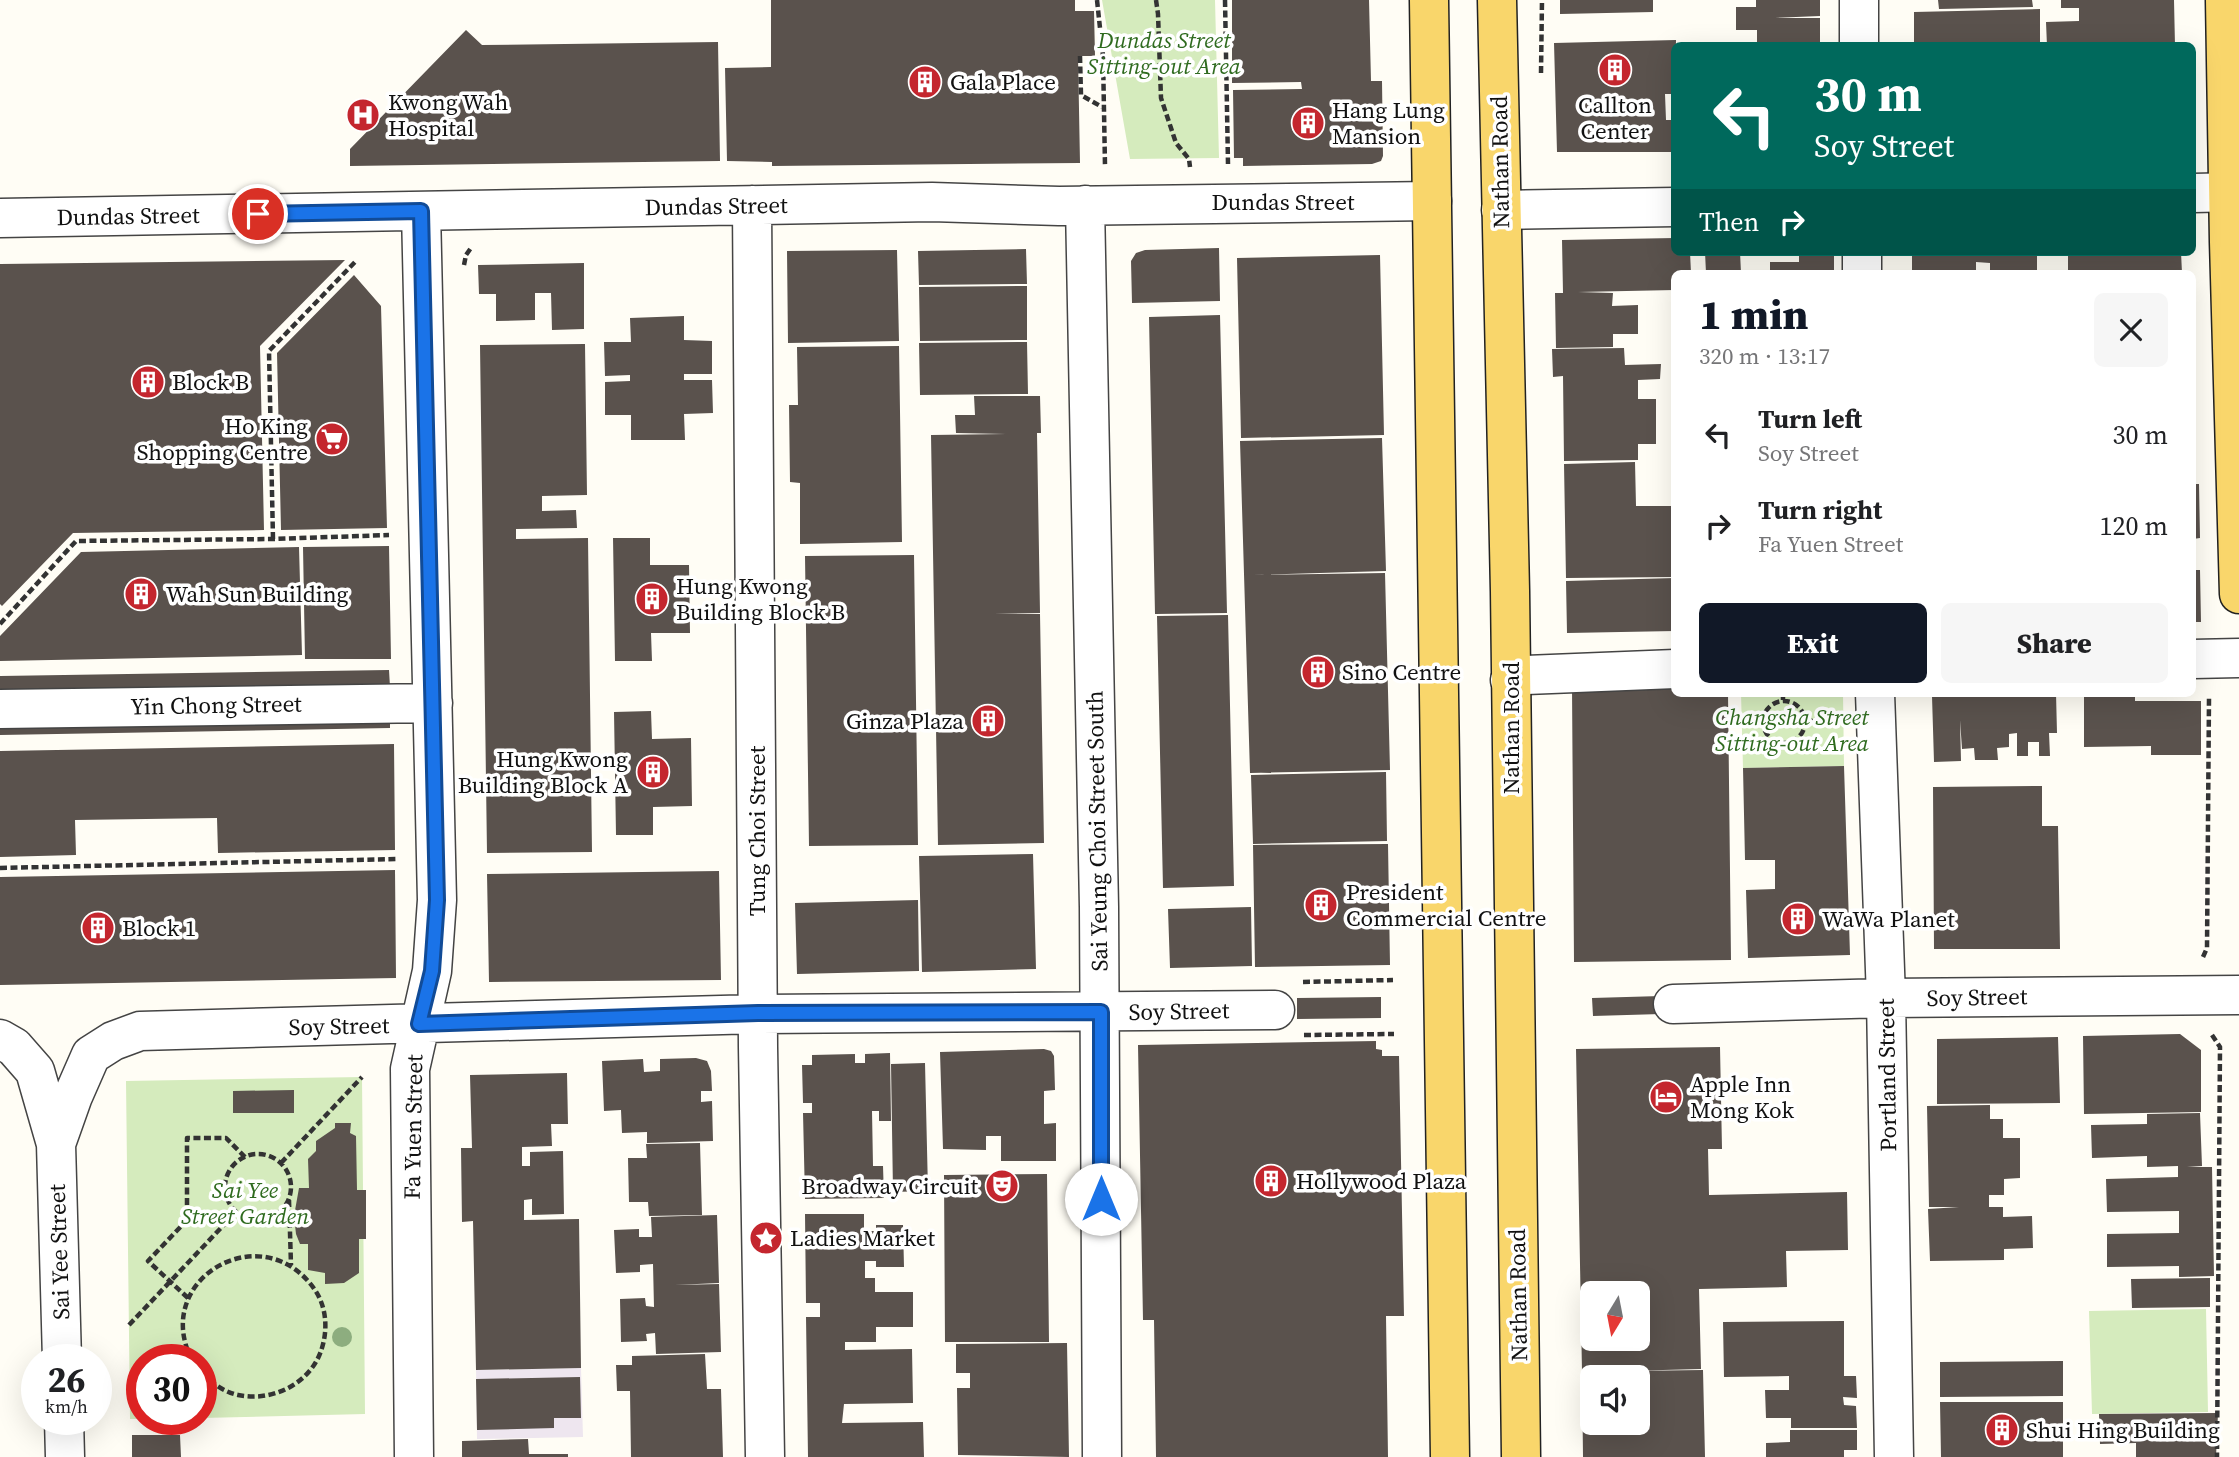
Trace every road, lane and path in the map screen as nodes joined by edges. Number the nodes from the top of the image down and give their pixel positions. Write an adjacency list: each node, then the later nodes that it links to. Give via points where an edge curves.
1 (1097, 0): 12 (path)
2 (1156, 0): 15 (path, via 1161,98 1176,143 1189,159)
3 (1224, 0): 14 (path)
4 (1429, 0): 17 (main road)
5 (1497, 0): 21 (main road, Nathan Road)
6 (1542, 0): 11 (path)
7 (1859, 0): 9 (street)
8 (2225, 0): 16 (main road)
9 (1859, 42)
10 (1080, 56): 12 (path, via 1081,95)
11 (1541, 81)
12 (1103, 107): 13 (path)
13 (1105, 170)
14 (1228, 172)
15 (1190, 173)
16 (2220, 192): 29 (main road)
17 (1432, 201): 19 (street, Dundas Street); 76 (main road)
18 (752, 205): 19 (street, Dundas Street); 22 (street, Dundas Street); 52 (street, Tung Choi Street)
19 (1085, 205): 51 (street, Sai Yeung Choi Street South)
20 (1671, 207): 21 (street)
21 (1501, 210): 34 (main road, Nathan Road)
22 (421, 211): 23 (street, Dundas Street); 39 (street, Fa Yuen Street)
23 (0, 218)
24 (477, 241): 26 (path, via 466,255)
25 (355, 262): 28 (path, via 269,351)
26 (464, 269)
27 (398, 536): 28 (path)
28 (273, 539): 30 (path, via 76,541)
29 (2239, 594)
30 (0, 624)
31 (2239, 658): 32 (street)
32 (2196, 659)
33 (1671, 669): 34 (street, via 1526,675)
34 (1510, 680): 77 (main road, Nathan Road)
35 (1783, 697): 37 (path)
36 (1875, 697): 49 (street, Portland Street)
37 (1783, 701): 42 (path, via 1794,703); 42 (path, via 1765,711 1766,733 1774,740 1796,740)
38 (2211, 702): 45 (path, via 2207,948)
39 (433, 703): 40 (street, Yin Chong Street); 54 (street, Fa Yuen Street, via 437,900 432,971)
40 (0, 709)
41 (1843, 720): 42 (path)
42 (1806, 721)
43 (404, 859): 44 (path)
44 (0, 868)
45 (2198, 963)
46 (1393, 981): 47 (path)
47 (1301, 982)
48 (2239, 995): 49 (street, Soy Street)
49 (1886, 998): 50 (street, Soy Street); 78 (street, Portland Street)
50 (1673, 1004)
51 (1101, 1012): 52 (street, Soy Street); 53 (street, Soy Street); 75 (street, Sai Yeung Choi Street South)
52 (758, 1013): 54 (street, Soy Street); 74 (street, Tung Choi Street)
53 (1288, 1022): 56 (path)
54 (419, 1024): 59 (street, Soy Street, via 140,1031 91,1055); 73 (street, Fa Yuen Street, via 410,1069)
55 (2208, 1029): 79 (path, via 2220,1047)
56 (1394, 1034)
57 (0, 1039): 59 (street, via 14,1047 34,1071)
58 (362, 1077): 61 (path)
59 (56, 1144): 68 (street, Sai Yee Street)
60 (245, 1157): 61 (path, via 257,1153); 63 (path, via 227,1175 227,1200); 65 (path, via 226,1138 187,1138 187,1220 148,1261)
61 (281, 1163): 62 (path, via 292,1186)
62 (289, 1199): 63 (path, via 282,1210 259,1220); 64 (path)
63 (236, 1212): 65 (path)
64 (291, 1265): 66 (path, via 272,1257 232,1258 199,1281); 70 (path, via 307,1278 325,1314 326,1334 310,1371 277,1394 256,1397 236,1395)
65 (170, 1281): 66 (path); 67 (path)
66 (188, 1298): 69 (path, via 183,1318)
67 (129, 1325)
68 (62, 1344)
69 (186, 1344)
70 (217, 1384)
71 (64, 1435): 72 (street)
72 (65, 1457)
73 (414, 1457)
74 (765, 1457)
75 (1102, 1457)
76 (1450, 1457)
77 (1521, 1457)
78 (1894, 1457)
79 (2217, 1457)

